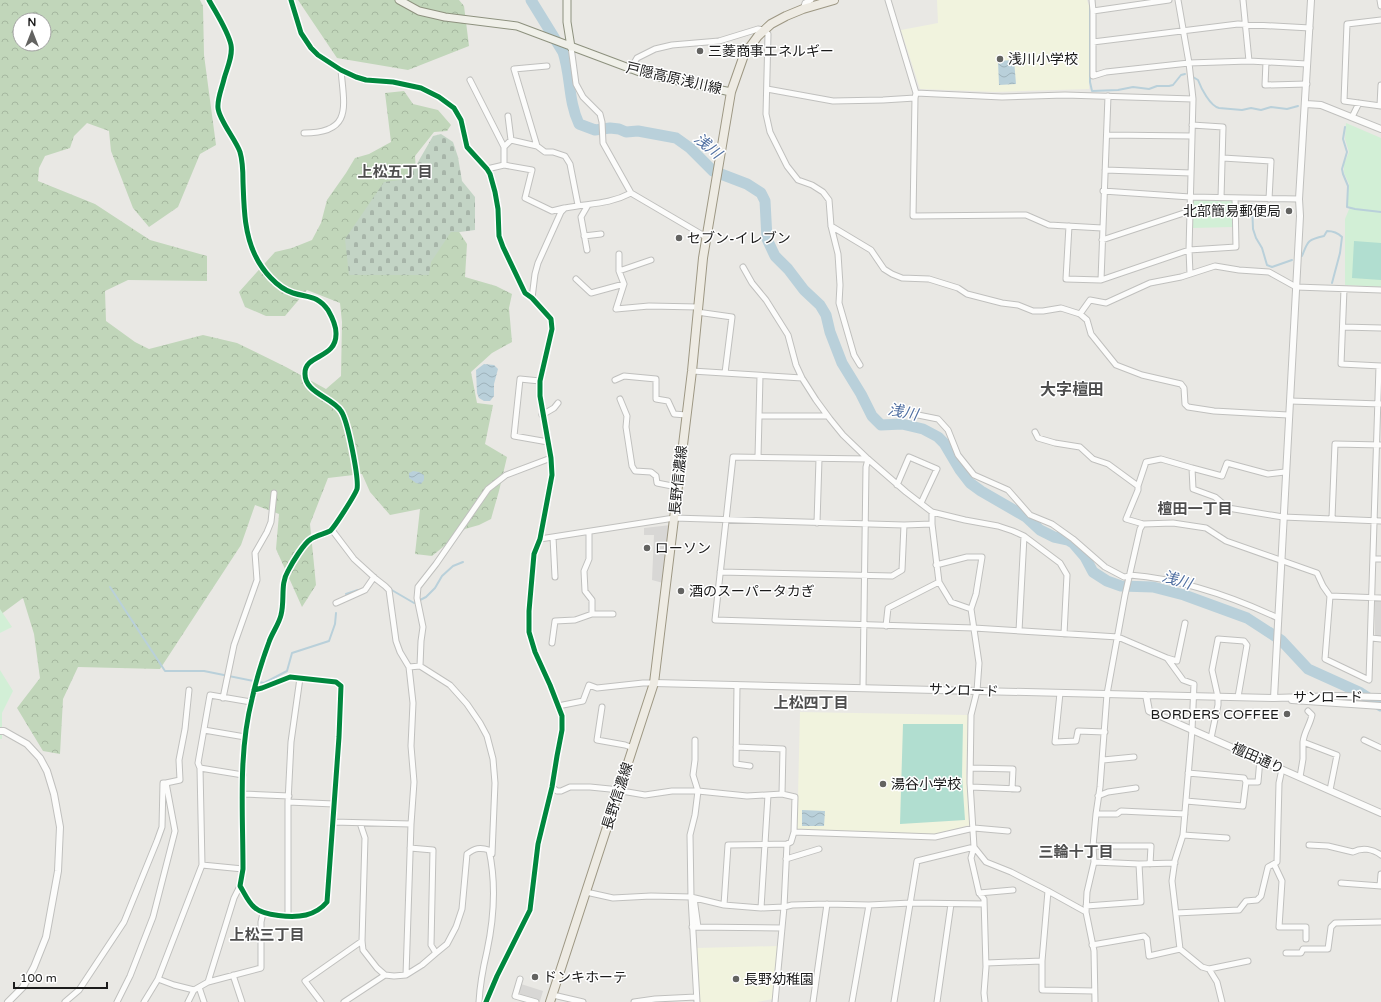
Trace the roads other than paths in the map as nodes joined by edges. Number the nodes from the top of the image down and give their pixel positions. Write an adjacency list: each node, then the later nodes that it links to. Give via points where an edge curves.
1 (209, 0): 138 (street, via 231,46 218,110 240,151 243,162 247,233 255,256 269,276 283,288 321,302 336,327 336,341 330,351 310,362 305,369 305,378 310,387 341,411 349,430 357,489)
2 (291, 0): 29 (street, via 301,33 311,48)
3 (399, 0): 23 (main road, 戸隠高原浅川線, via 419,11 446,18 517,26)
4 (567, 0): 23 (main road)
5 (811, 0): 15 (street, via 805,3)
6 (834, 0): 15 (main road, 長野信濃線)
7 (888, 0): 36 (street)
8 (1092, 0): 16 (street)
9 (1170, 0): 16 (street)
10 (1178, 0): 21 (street)
11 (1243, 0): 18 (street)
12 (1311, 0): 19 (street)
13 (1380, 0): 14 (street)
14 (1381, 6)
15 (803, 9): 20 (main road, 長野信濃線)
16 (1093, 11): 22 (street)
17 (1381, 20): 39 (street, via 1347,24 1344,101)
18 (1246, 25): 19 (street); 21 (street); 24 (street)
19 (1310, 28): 27 (street)
20 (764, 30): 30 (street, via 758,29 719,41 672,44 655,49 637,58); 34 (street, via 768,34); 35 (main road, 長野信濃線, via 744,55)
21 (1183, 30): 22 (street); 26 (street)
22 (1093, 42): 26 (street, via 1093,76 1106,72)
23 (569, 46): 30 (main road, 戸隠高原浅川線); 58 (street, via 576,84 583,98 600,114 603,142)
24 (1249, 61): 25 (street); 26 (street)
25 (1266, 62): 27 (street); 32 (street, via 1265,85)
26 (1189, 63): 38 (street)
27 (1307, 64): 32 (street)
28 (547, 66): 50 (street, via 514,69)
29 (341, 70): 46 (street, via 344,111 341,119 327,130); 54 (street, via 366,80 421,88 439,97 459,115 467,147)
30 (630, 70): 35 (main road, 戸隠高原浅川線)
31 (470, 80): 51 (street)
32 (1307, 84): 40 (street)
33 (1381, 85): 41 (street)
34 (767, 89): 36 (street, via 833,101 884,100); 68 (street, via 766,114 770,132 779,152 798,180 823,192 829,200)
35 (731, 92): 73 (main road, 長野信濃線)
36 (915, 95): 37 (street); 69 (street, via 913,216 1026,215 1050,225)
37 (1108, 96): 38 (street); 47 (street)
38 (1193, 99): 44 (street)
39 (1359, 103): 41 (street); 43 (street)
40 (1306, 104): 43 (street, via 1321,105); 63 (street)
41 (1381, 106)
42 (508, 116): 49 (street)
43 (1352, 117): 45 (street)
44 (1192, 126): 48 (street); 52 (street, via 1223,127)
45 (1381, 129)
46 (304, 133)
47 (1107, 135): 48 (street); 55 (street)
48 (1192, 136): 56 (street)
49 (511, 140): 50 (street); 51 (street)
50 (537, 146): 64 (street, via 546,152 565,156 570,164)
51 (504, 147): 53 (street)
52 (1223, 158): 60 (street); 62 (street, via 1271,161)
53 (504, 165): 54 (street); 66 (street, via 532,170 525,198 552,211)
54 (487, 169): 88 (street, via 495,192 499,236 520,284 525,293)
55 (1105, 170): 56 (street); 57 (street)
56 (1191, 173): 59 (street)
57 (1103, 192): 59 (street); 70 (street)
58 (631, 193): 65 (street, via 620,199); 73 (street)
59 (1190, 197): 60 (street); 67 (street)
60 (1221, 198): 61 (street)
61 (1235, 198): 62 (street); 76 (street, via 1236,247)
62 (1269, 199): 63 (street)
63 (1299, 199): 85 (street)
64 (578, 205): 65 (street); 66 (street)
65 (588, 205): 72 (street, via 581,217)
66 (565, 208): 88 (street, via 538,263)
67 (1190, 211): 74 (street); 76 (street)
68 (831, 226): 90 (street, via 871,250 884,269 902,278 929,279 958,288 967,294 1018,305 1033,311 1061,308); 93 (street, via 838,254 839,303 854,355)
69 (1069, 226): 70 (street); 83 (street, via 1066,279)
70 (1102, 228): 74 (street)
71 (601, 234): 72 (street)
72 (584, 236): 75 (street)
73 (706, 237): 89 (main road, 長野信濃線)
74 (1102, 240): 83 (street)
75 (587, 250)
76 (1189, 250): 81 (street); 83 (street)
77 (619, 254): 80 (street)
78 (651, 260): 80 (street)
79 (743, 267): 98 (street, via 788,335)
80 (620, 271): 84 (street)
81 (1190, 274): 85 (street, via 1215,266 1269,272); 90 (street, via 1150,283 1106,303 1090,300)
82 (576, 279): 84 (street, via 591,293)
83 (1101, 280)
84 (624, 284): 89 (street, via 616,309 649,306)
85 (1296, 287): 86 (street); 102 (street)
86 (1344, 289): 87 (street); 91 (street)
87 (1381, 290)
88 (532, 298): 100 (street, via 551,319 552,325)
89 (698, 310): 95 (main road, 長野信濃線); 96 (street, via 732,317)
90 (1080, 314): 108 (street, via 1087,320 1091,334 1116,365 1142,375 1181,384 1188,408)
91 (1343, 327): 92 (street); 94 (street, via 1340,364)
92 (1381, 328)
93 (860, 365)
94 (1380, 366): 104 (street)
95 (692, 371): 96 (street); 107 (main road, 長野信濃線)
96 (725, 373): 97 (street)
97 (760, 376): 98 (street); 109 (street)
98 (802, 378): 110 (street)
99 (615, 380): 107 (street, via 624,376 656,379 656,399 668,401 674,414)
100 (540, 381): 106 (street); 112 (street, via 520,379 514,436)
101 (620, 399): 123 (street, via 627,416 626,427 635,471 651,472 656,476 657,483)
102 (1290, 401): 104 (street); 108 (street)
103 (558, 403): 106 (street)
104 (1379, 404): 113 (street)
105 (913, 414): 151 (street, via 938,418 948,430 958,455 974,475 1008,490 1030,515 1052,524 1074,539 1105,567)
106 (542, 415): 112 (street)
107 (686, 415): 123 (main road, 長野信濃線)
108 (1288, 415): 119 (street)
109 (759, 416): 110 (street); 114 (street)
110 (827, 416): 117 (street)
111 (1035, 432): 122 (street, via 1038,438 1080,447 1093,459 1108,464)
112 (548, 442): 115 (street)
113 (1379, 444): 120 (street); 129 (street, via 1336,444)
114 (758, 457): 116 (street); 131 (street, via 733,457)
115 (551, 458): 142 (street, via 552,475); 172 (street, via 506,475 488,490 418,587 423,627)
116 (819, 459): 117 (street); 133 (street)
117 (868, 459): 121 (street); 134 (street)
118 (1192, 468): 119 (street, via 1222,476 1227,463 1268,474); 122 (street, via 1161,459 1146,462); 127 (street, via 1193,489 1214,497 1228,508)
119 (1286, 472): 127 (street)
120 (1378, 482): 130 (street)
121 (897, 485): 125 (street); 125 (street, via 909,457 937,469)
122 (1138, 486): 136 (street, via 1126,519)
123 (677, 487): 128 (main road, 長野信濃線)
124 (274, 493): 188 (street, via 271,522 254,553 257,580 234,645)
125 (921, 503): 126 (street)
126 (932, 512): 135 (street); 140 (street, via 998,526)
127 (1283, 517): 129 (street); 145 (street)
128 (674, 518): 131 (street); 139 (street); 175 (main road, 長野信濃線)
129 (1332, 518): 130 (street)
130 (1373, 520): 132 (street); 143 (street)
131 (727, 521): 133 (street); 147 (street)
132 (1381, 521)
133 (817, 523): 134 (street)
134 (866, 524): 137 (street); 148 (street)
135 (932, 524): 137 (street); 146 (street)
136 (1143, 524): 145 (street, via 1173,523 1206,528 1226,541); 151 (street)
137 (904, 525): 148 (street, via 902,570 892,576)
138 (332, 530): 149 (street, via 354,559); 179 (street, via 309,539 288,570 284,580 281,615)
139 (589, 532): 141 (street); 158 (street, via 589,559 584,571 585,591 592,600)
140 (1024, 536): 165 (street); 166 (street, via 1060,563 1067,575)
141 (553, 538): 142 (street); 150 (street)
142 (540, 539): 191 (street, via 534,554 529,632)
143 (1373, 559): 144 (street); 154 (street)
144 (1381, 559)
145 (1282, 560): 153 (street, via 1317,573); 160 (street)
146 (936, 565): 152 (street); 157 (street, via 967,557 982,557)
147 (720, 572): 148 (street); 162 (street, via 715,620)
148 (865, 576): 162 (street)
149 (374, 577): 156 (street, via 365,590); 173 (street, via 388,590 396,641)
150 (555, 577)
151 (1129, 577): 160 (street, via 1153,576 1193,586 1256,608); 167 (street)
152 (939, 582): 157 (street, via 950,602); 163 (street, via 888,608)
153 (1330, 596): 154 (street); 168 (street, via 1325,659 1369,680)
154 (1372, 598): 155 (street); 168 (street)
155 (1381, 598)
156 (336, 603)
157 (971, 609): 164 (street)
158 (592, 614): 159 (street); 170 (street, via 575,620 555,621)
159 (613, 614)
160 (1278, 620): 189 (street)
161 (1185, 624): 171 (street, via 1177,661)
162 (864, 625): 163 (street); 177 (street)
163 (886, 626): 164 (street)
164 (974, 628): 165 (street); 180 (street, via 979,663)
165 (1019, 631): 166 (street)
166 (1064, 634): 167 (street)
167 (1118, 637): 171 (street); 182 (street)
168 (1371, 638): 169 (street)
169 (1381, 639)
170 (552, 643)
171 (1167, 658): 184 (street, via 1183,680 1194,684)
172 (420, 666): 173 (street); 251 (street, via 450,684 467,704 487,736 493,759 495,783)
173 (409, 667): 237 (street, via 413,703 411,746 414,782)
174 (300, 678): 179 (street, via 290,677); 229 (street, via 291,742); 231 (street, via 336,682 340,686)
175 (654, 683): 176 (street, サンロード); 191 (street, via 597,688 589,685 583,701); 205 (main road, 長野信濃線)
176 (736, 685): 177 (street, サンロード); 204 (street)
177 (863, 688): 180 (street, サンロード)
178 (189, 690): 218 (street, via 179,760 180,780)
179 (254, 690): 190 (street)
180 (977, 691): 181 (street, サンロード); 212 (street, via 971,715)
181 (1060, 693): 182 (street, サンロード); 198 (street, via 1055,742 1076,741 1078,731)
182 (1107, 694): 183 (street, サンロード); 198 (street)
183 (1146, 696): 184 (street, サンロード); 196 (street, 檀田通り, via 1149,711)
184 (1194, 696): 185 (street, サンロード); 196 (street)
185 (1218, 697): 186 (street, サンロード); 186 (street, via 1212,670 1218,639 1244,640 1247,645); 200 (street)
186 (1238, 697): 189 (street, サンロード)
187 (1381, 697): 189 (street, サンロード)
188 (223, 698): 190 (street); 195 (street, via 210,695)
189 (1274, 698): 193 (street, サンロード)
190 (251, 702): 199 (street)
191 (558, 706): 219 (street, via 562,716 562,730)
192 (602, 706): 205 (street, via 597,740)
193 (1381, 706)
194 (1308, 711): 203 (street, via 1312,715)
195 (204, 730): 199 (street); 211 (street, via 198,763)
196 (1192, 730): 200 (street, 檀田通り); 214 (street)
197 (0, 731): 305 (street, via 26,744 40,758 54,794 60,826 58,871 46,937 23,988)
198 (1105, 732): 209 (street)
199 (246, 737): 215 (street)
200 (1211, 738): 208 (street, 檀田通り)
201 (695, 740): 224 (street, via 693,775)
202 (1364, 740): 206 (street)
203 (1303, 742): 216 (street); 223 (street, via 1337,755)
204 (736, 747): 210 (street, via 736,764); 226 (street, via 783,749)
205 (633, 748): 222 (main road, 長野信濃線)
206 (1381, 748)
207 (1134, 757): 209 (street)
208 (1260, 759): 213 (street, 檀田通り); 217 (street, via 1258,782)
209 (1103, 760): 228 (street)
210 (750, 766)
211 (200, 768): 215 (street); 258 (street)
212 (971, 768): 220 (street); 220 (street, via 1013,769 1015,789)
213 (1282, 769): 216 (street, 檀田通り); 257 (street, via 1279,783 1278,862)
214 (1188, 773): 217 (street, via 1244,778); 230 (street)
215 (243, 775): 225 (street)
216 (1300, 777): 223 (street, 檀田通り)
217 (1246, 782): 230 (street, via 1243,806)
218 (166, 783): 306 (street, via 163,783 162,827 124,922 79,990); 307 (street, via 175,831 153,917)
219 (552, 787): 222 (street, via 557,791 570,786); 315 (street, via 538,844 530,910)
220 (971, 787): 238 (street)
221 (1136, 788): 228 (street)
222 (619, 790): 224 (street, via 645,795); 266 (main road, 長野信濃線)
223 (1330, 790): 232 (street, 檀田通り)
224 (698, 791): 227 (street, via 747,796); 268 (street, via 690,835)
225 (243, 794): 229 (street); 259 (street)
226 (782, 794): 227 (street); 240 (street, via 795,797)
227 (768, 795): 244 (street)
228 (1098, 796): 233 (street)
229 (288, 799): 231 (street); 281 (street)
230 (1186, 801): 234 (street)
231 (334, 804): 235 (street)
232 (1381, 813)
233 (1096, 814): 234 (street, via 1117,814 1121,811); 246 (street)
234 (1185, 814): 241 (street)
235 (333, 822): 236 (street); 281 (street, via 327,902 323,908 306,915)
236 (360, 823): 237 (street); 286 (street, via 365,838)
237 (411, 824): 248 (street)
238 (974, 828): 239 (street); 240 (street, via 935,837); 247 (street)
239 (1008, 831)
240 (794, 832): 243 (street, via 791,842)
241 (1183, 835): 242 (street); 254 (street)
242 (1227, 838)
243 (787, 844): 244 (street); 252 (street)
244 (765, 845): 273 (street, via 728,845); 277 (street)
245 (1309, 845): 250 (street, via 1353,852 1374,850)
246 (1094, 846): 253 (street); 256 (street, via 1151,846)
247 (974, 847): 265 (street, via 986,862); 267 (street, via 971,858); 269 (street, via 917,861)
248 (410, 848): 289 (street, via 433,850 431,945); 297 (street)
249 (819, 849): 252 (street)
250 (1381, 855)
251 (491, 859): 289 (street, via 489,850 483,848 475,848 467,854 462,909 447,944); 314 (street, via 494,887)
252 (786, 859): 276 (street)
253 (1094, 862): 255 (street); 275 (street)
254 (1175, 863): 256 (street); 280 (street, via 1172,881)
255 (1139, 864): 256 (street); 275 (street, via 1141,902)
256 (1150, 864)
257 (1274, 864): 280 (street, via 1268,867 1259,899 1246,901 1239,910); 285 (street, via 1282,880 1279,927 1306,927)
258 (202, 865): 259 (street); 298 (street)
259 (243, 869): 262 (street)
260 (1381, 874): 263 (street)
261 (1341, 883): 263 (street)
262 (240, 886): 279 (street, via 253,907); 300 (street)
263 (1380, 886)
264 (1013, 890): 267 (street)
265 (1048, 891): 278 (street); 291 (street)
266 (586, 892): 268 (street, via 613,898); 303 (main road, 長野信濃線)
267 (980, 893): 272 (street)
268 (692, 898): 273 (street); 283 (street)
269 (911, 903): 271 (street); 274 (street); 324 (street)
270 (827, 904): 274 (street); 276 (street); 322 (street)
271 (951, 904): 272 (street); 325 (street)
272 (984, 904): 293 (street)
273 (724, 905): 277 (street)
274 (869, 905): 323 (street)
275 (1086, 906): 278 (street)
276 (784, 907): 277 (street); 284 (street)
277 (761, 908)
278 (1086, 912): 287 (street)
279 (263, 913): 281 (street); 295 (street, via 260,968)
280 (1176, 913): 288 (street)
281 (288, 915)
282 (1381, 922): 290 (street, via 1335,923 1331,927 1328,950 1303,949 1301,953)
283 (695, 927): 284 (street); 304 (street)
284 (782, 928): 320 (street)
285 (1306, 939)
286 (362, 941): 296 (street, via 363,950); 312 (street, via 305,981)
287 (1092, 945): 288 (street, via 1144,936 1147,939 1149,956); 302 (street)
288 (1180, 949): 294 (street, via 1202,967)
289 (436, 953): 297 (street)
290 (1286, 953)
291 (1042, 961): 293 (street); 302 (street, via 1042,990)
292 (1248, 961): 294 (street)
293 (986, 963): 326 (street)
294 (1209, 969): 328 (street, via 1217,982)
295 (233, 975): 300 (street); 311 (street)
296 (385, 975): 297 (street); 313 (street)
297 (406, 975)
298 (158, 979): 301 (street, via 174,985); 308 (street)
299 (520, 979): 316 (street, via 514,996)
300 (208, 982): 301 (street)
301 (196, 988): 309 (street); 310 (street)
302 (1094, 991): 327 (street)
303 (551, 999): 317 (street)
304 (696, 1000): 318 (street, via 654,999)
305 (8, 1002)
306 (65, 1002)
307 (117, 1002)
308 (144, 1002)
309 (188, 1002)
310 (204, 1002)
311 (242, 1002)
312 (321, 1002)
313 (344, 1002)
314 (479, 1002)
315 (486, 1002)
316 (536, 1002)
317 (583, 1002)
318 (634, 1002)
319 (772, 1002): 320 (street)
320 (776, 1002): 321 (street)
321 (780, 1002)
322 (813, 1002)
323 (852, 1002)
324 (894, 1002)
325 (938, 1002)
326 (986, 1002)
327 (1095, 1002)
328 (1222, 1002)

